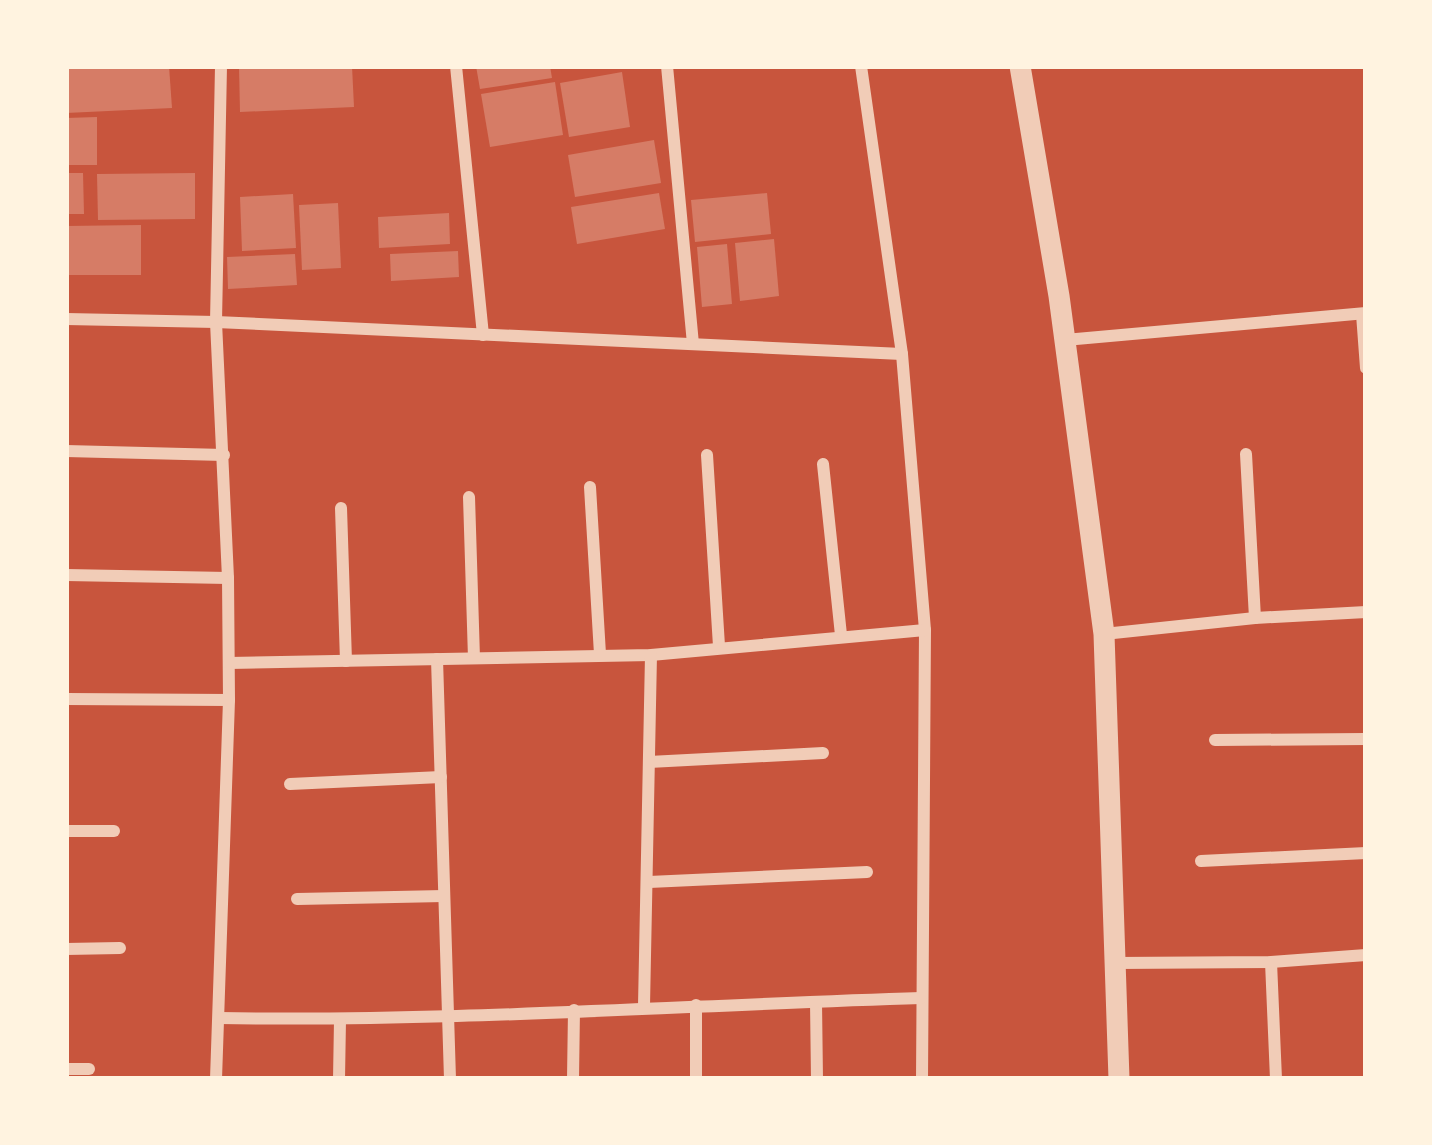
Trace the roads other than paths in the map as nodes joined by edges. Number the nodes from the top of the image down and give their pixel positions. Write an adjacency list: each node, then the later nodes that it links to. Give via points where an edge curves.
1 (220, 66): 8 (street)
2 (456, 66): 9 (street)
3 (667, 66): 11 (street)
4 (861, 66): 12 (street)
5 (1020, 66): 10 (street)
6 (1364, 314): 10 (street); 13 (street)
7 (66, 320): 8 (street)
8 (216, 322): 9 (street); 16 (street)
9 (483, 335): 11 (street)
10 (1065, 340): 27 (street)
11 (693, 344): 12 (street)
12 (902, 354): 26 (street)
13 (1366, 368)
14 (66, 451): 16 (street)
15 (1246, 454): 25 (street)
16 (224, 455): 23 (street)
17 (707, 455): 29 (street)
18 (823, 464): 28 (street)
19 (590, 487): 30 (street)
20 (469, 497): 32 (street)
21 (341, 508): 34 (street)
22 (66, 574): 23 (street)
23 (229, 578): 35 (street)
24 (1366, 612): 25 (street)
25 (1255, 618): 27 (street)
26 (925, 630): 28 (street); 57 (street)
27 (1104, 634): 56 (street)
28 (841, 635): 29 (street)
29 (719, 646): 31 (street)
30 (600, 654): 31 (street); 32 (street)
31 (650, 655): 41 (street)
32 (474, 658): 33 (street)
33 (437, 659): 34 (street); 42 (street)
34 (346, 661): 35 (street)
35 (230, 663): 37 (street)
36 (66, 699): 37 (street)
37 (229, 700): 63 (street)
38 (1366, 739): 39 (street)
39 (1215, 740)
40 (823, 754): 41 (street)
41 (649, 762): 49 (street)
42 (441, 777): 43 (street); 50 (street)
43 (290, 784)
44 (114, 831): 45 (street)
45 (66, 832)
46 (1366, 853): 47 (street)
47 (1202, 861)
48 (867, 872): 49 (street)
49 (649, 882): 60 (street)
50 (444, 896): 51 (street); 62 (street)
51 (297, 899)
52 (120, 948): 53 (street)
53 (66, 949)
54 (1366, 955): 55 (street)
55 (1271, 962): 56 (street); 75 (street)
56 (1116, 963): 74 (street)
57 (921, 998): 58 (street); 73 (street)
58 (816, 1002): 59 (street); 72 (street)
59 (696, 1005): 60 (street); 71 (street)
60 (644, 1006): 61 (street)
61 (574, 1010): 62 (street); 70 (street)
62 (447, 1017): 64 (street); 69 (street)
63 (220, 1018): 64 (street); 67 (street)
64 (340, 1020): 68 (street)
65 (66, 1069): 66 (street)
66 (89, 1069)
67 (216, 1079)
68 (339, 1079)
69 (450, 1079)
70 (573, 1079)
71 (696, 1079)
72 (817, 1079)
73 (922, 1079)
74 (1119, 1079)
75 (1276, 1079)

